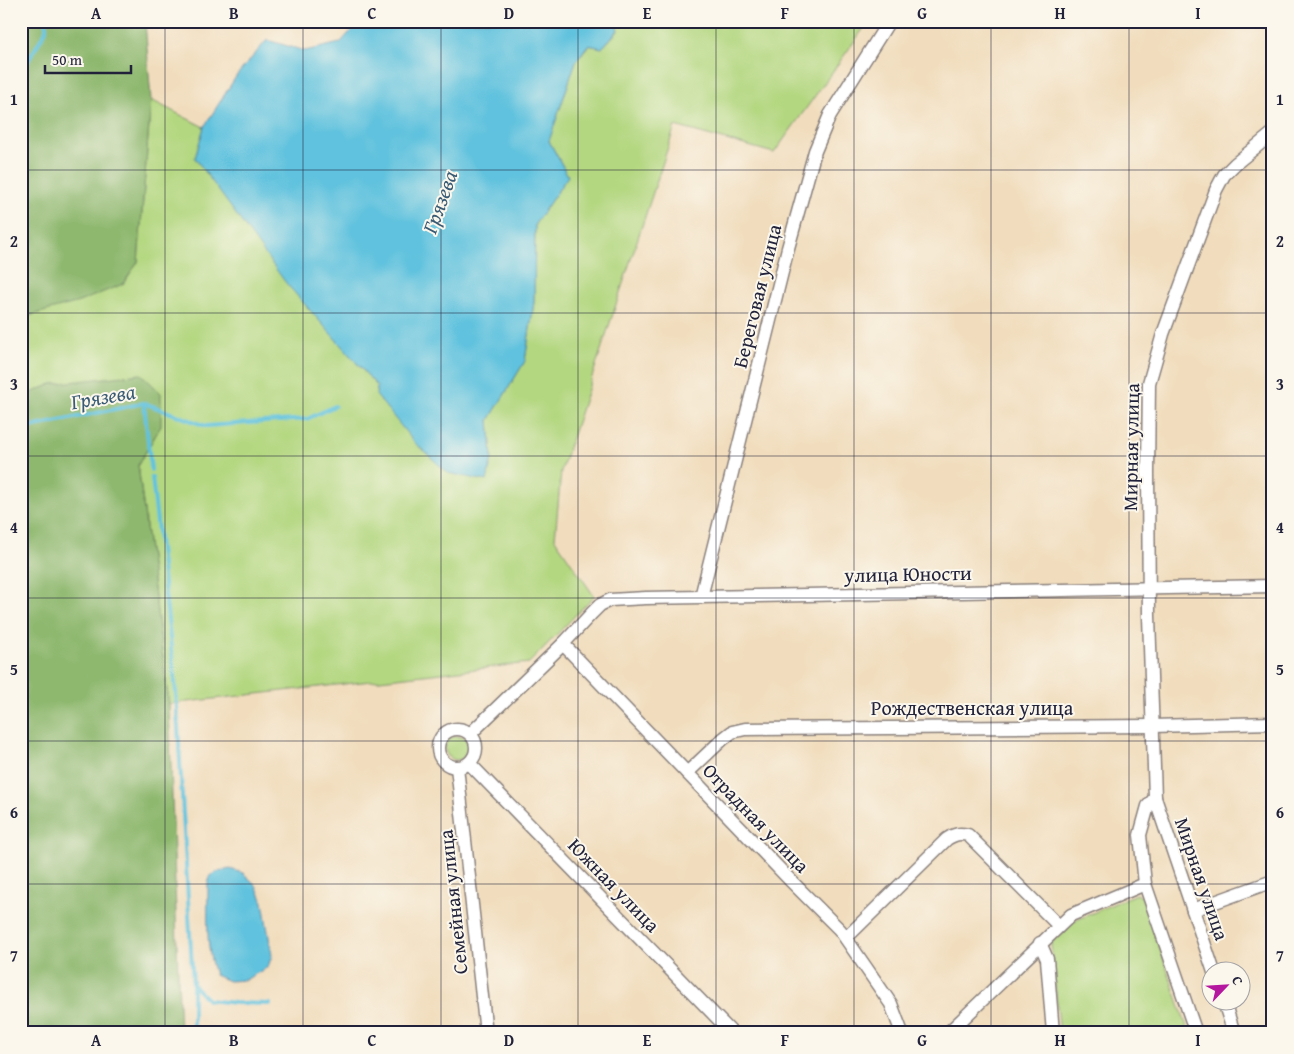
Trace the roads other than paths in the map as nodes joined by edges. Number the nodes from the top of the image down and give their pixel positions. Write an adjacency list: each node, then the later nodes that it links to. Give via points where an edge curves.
1 (889, 21): 5 (street, Береговая улица, via 830,115 814,151)
2 (1273, 133): 4 (street, Мирная улица, via 1224,175 1216,190 1163,334 1149,384)
3 (1273, 586): 4 (street, улица Юности)
4 (1149, 588): 5 (street, улица Юности); 8 (street, Мирная улица)
5 (701, 597): 6 (street, улица Юности, via 610,600 600,605)
6 (562, 644): 9 (street, улица Юности); 11 (street, Отрадная улица)
7 (1273, 723): 8 (street, Рождественская улица)
8 (1152, 726): 11 (street, Рождественская улица, via 745,729 728,735); 12 (street, Мирная улица)
9 (470, 734): 10 (street, via 476,752); 10 (street, via 459,729 447,731 438,746 440,758 445,763)
10 (463, 765): 21 (street, Семейная улица); 22 (street, Южная улица)
11 (687, 773): 17 (street, Отрадная улица)
12 (1155, 798): 14 (street, Мирная улица, via 1148,806 1140,835); 15 (street, Мирная улица)
13 (1273, 881): 15 (street)
14 (1145, 884): 16 (street, via 1071,915); 26 (street, Мирная улица)
15 (1193, 910): 19 (street, Мирная улица)
16 (1059, 926): 17 (street, via 968,835 960,833 947,839); 18 (street)
17 (846, 938): 23 (street, Отрадная улица, via 891,1004)
18 (1040, 943): 24 (street); 25 (street, via 1047,958)
19 (1211, 962)
20 (1227, 1012): 27 (street)
21 (486, 1033)
22 (732, 1033)
23 (902, 1033)
24 (948, 1033)
25 (1053, 1033)
26 (1196, 1033)
27 (1234, 1033)

